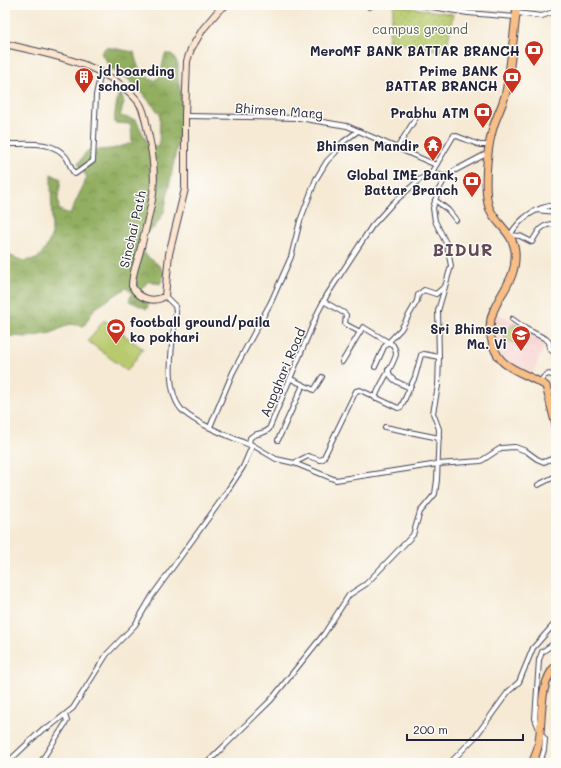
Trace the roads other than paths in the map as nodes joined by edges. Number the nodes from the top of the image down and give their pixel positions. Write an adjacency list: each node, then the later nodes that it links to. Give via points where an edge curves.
1 (226, 5): 9 (street, via 203,29 191,49 186,68)
2 (420, 5): 5 (street, via 468,13)
3 (517, 5): 5 (main road)
4 (556, 11): 5 (street, via 542,16)
5 (516, 15): 12 (main road, via 506,92 492,131)
6 (5, 44): 7 (street, Sinchai Path, via 56,56)
7 (102, 72): 11 (street, via 96,95 93,161 83,169 75,174 66,157 46,144); 25 (street, Sinchai Path, via 137,100 151,148 153,194 131,279 132,286 145,298 153,300)
8 (421, 112): 13 (street)
9 (185, 116): 10 (street, Bhimsen Marg, via 299,118 347,126); 25 (street, via 185,189 169,254)
10 (358, 131): 13 (street, Bhimsen Marg); 43 (street, via 343,142 316,179 300,221 291,257 271,302 233,372)
11 (5, 144)
12 (490, 145): 14 (main road); 15 (street, Aapghari Road, via 480,145 454,135)
13 (397, 148): 15 (street, Bhimsen Marg)
14 (489, 153): 16 (street); 23 (main road, via 488,205)
15 (436, 165): 16 (street, via 432,172 434,175); 26 (street, Aapghari Road, via 431,173 392,204 372,226)
16 (446, 177): 17 (street)
17 (435, 200): 21 (street); 24 (street, via 433,214 447,245 451,266)
18 (556, 205): 19 (street)
19 (536, 210): 20 (street); 23 (street, via 523,217)
20 (556, 212)
21 (456, 220)
22 (556, 224): 23 (street, via 538,230 532,242 520,236)
23 (510, 235): 38 (main road, via 515,249 515,268 493,312 490,324 492,343 502,362)
24 (444, 287): 29 (street, via 436,294 424,290 421,292 401,329); 31 (street, via 438,311)
25 (165, 296): 43 (street, via 175,306 176,312 171,391 184,412)
26 (323, 301): 28 (street, via 344,313 345,324); 37 (street, Aapghari Road)
27 (512, 319): 30 (street, via 546,339)
28 (360, 332): 29 (street, via 363,327); 32 (street)
29 (388, 342): 33 (street); 34 (street, via 393,345 396,354)
30 (556, 355)
31 (440, 357): 40 (street, via 422,354); 45 (street, via 433,413 439,429)
32 (342, 362)
33 (375, 367)
34 (388, 370): 40 (street, via 394,381); 41 (street)
35 (322, 377): 39 (street, via 314,390)
36 (556, 378): 38 (street, via 548,374)
37 (291, 379): 39 (street); 47 (street, Aapghari Road, via 269,429 250,438 249,444)
38 (540, 382): 42 (main road, via 546,386)
39 (303, 385): 46 (street)
40 (410, 388): 41 (street, via 401,407 398,408)
41 (375, 398): 49 (street, via 360,390 356,392 323,459 308,456)
42 (556, 426)
43 (210, 427): 47 (street)
44 (385, 428): 45 (street)
45 (438, 438): 50 (street)
46 (278, 440)
47 (252, 446): 49 (street, via 276,459); 56 (street, via 243,466 222,499 135,625 107,654 73,708)
48 (556, 457): 50 (street, via 544,462 515,447 501,448 481,462)
49 (294, 463): 50 (street, via 336,480)
50 (438, 464): 60 (street, via 435,494 420,512 413,535 366,584 348,595 324,634 270,700)
51 (556, 476): 52 (street)
52 (538, 485)
53 (556, 622): 61 (street, via 533,648 519,682 508,692 476,736)
54 (556, 642): 57 (street, via 542,652 539,660 535,719)
55 (556, 665): 57 (main road, via 546,685 540,722)
56 (65, 715): 58 (street, via 43,729); 59 (street, via 67,721)
57 (541, 734): 62 (main road); 63 (street, via 545,739)
58 (7, 763)
59 (40, 763)
60 (207, 763)
61 (450, 763)
62 (532, 763)
63 (540, 763)

